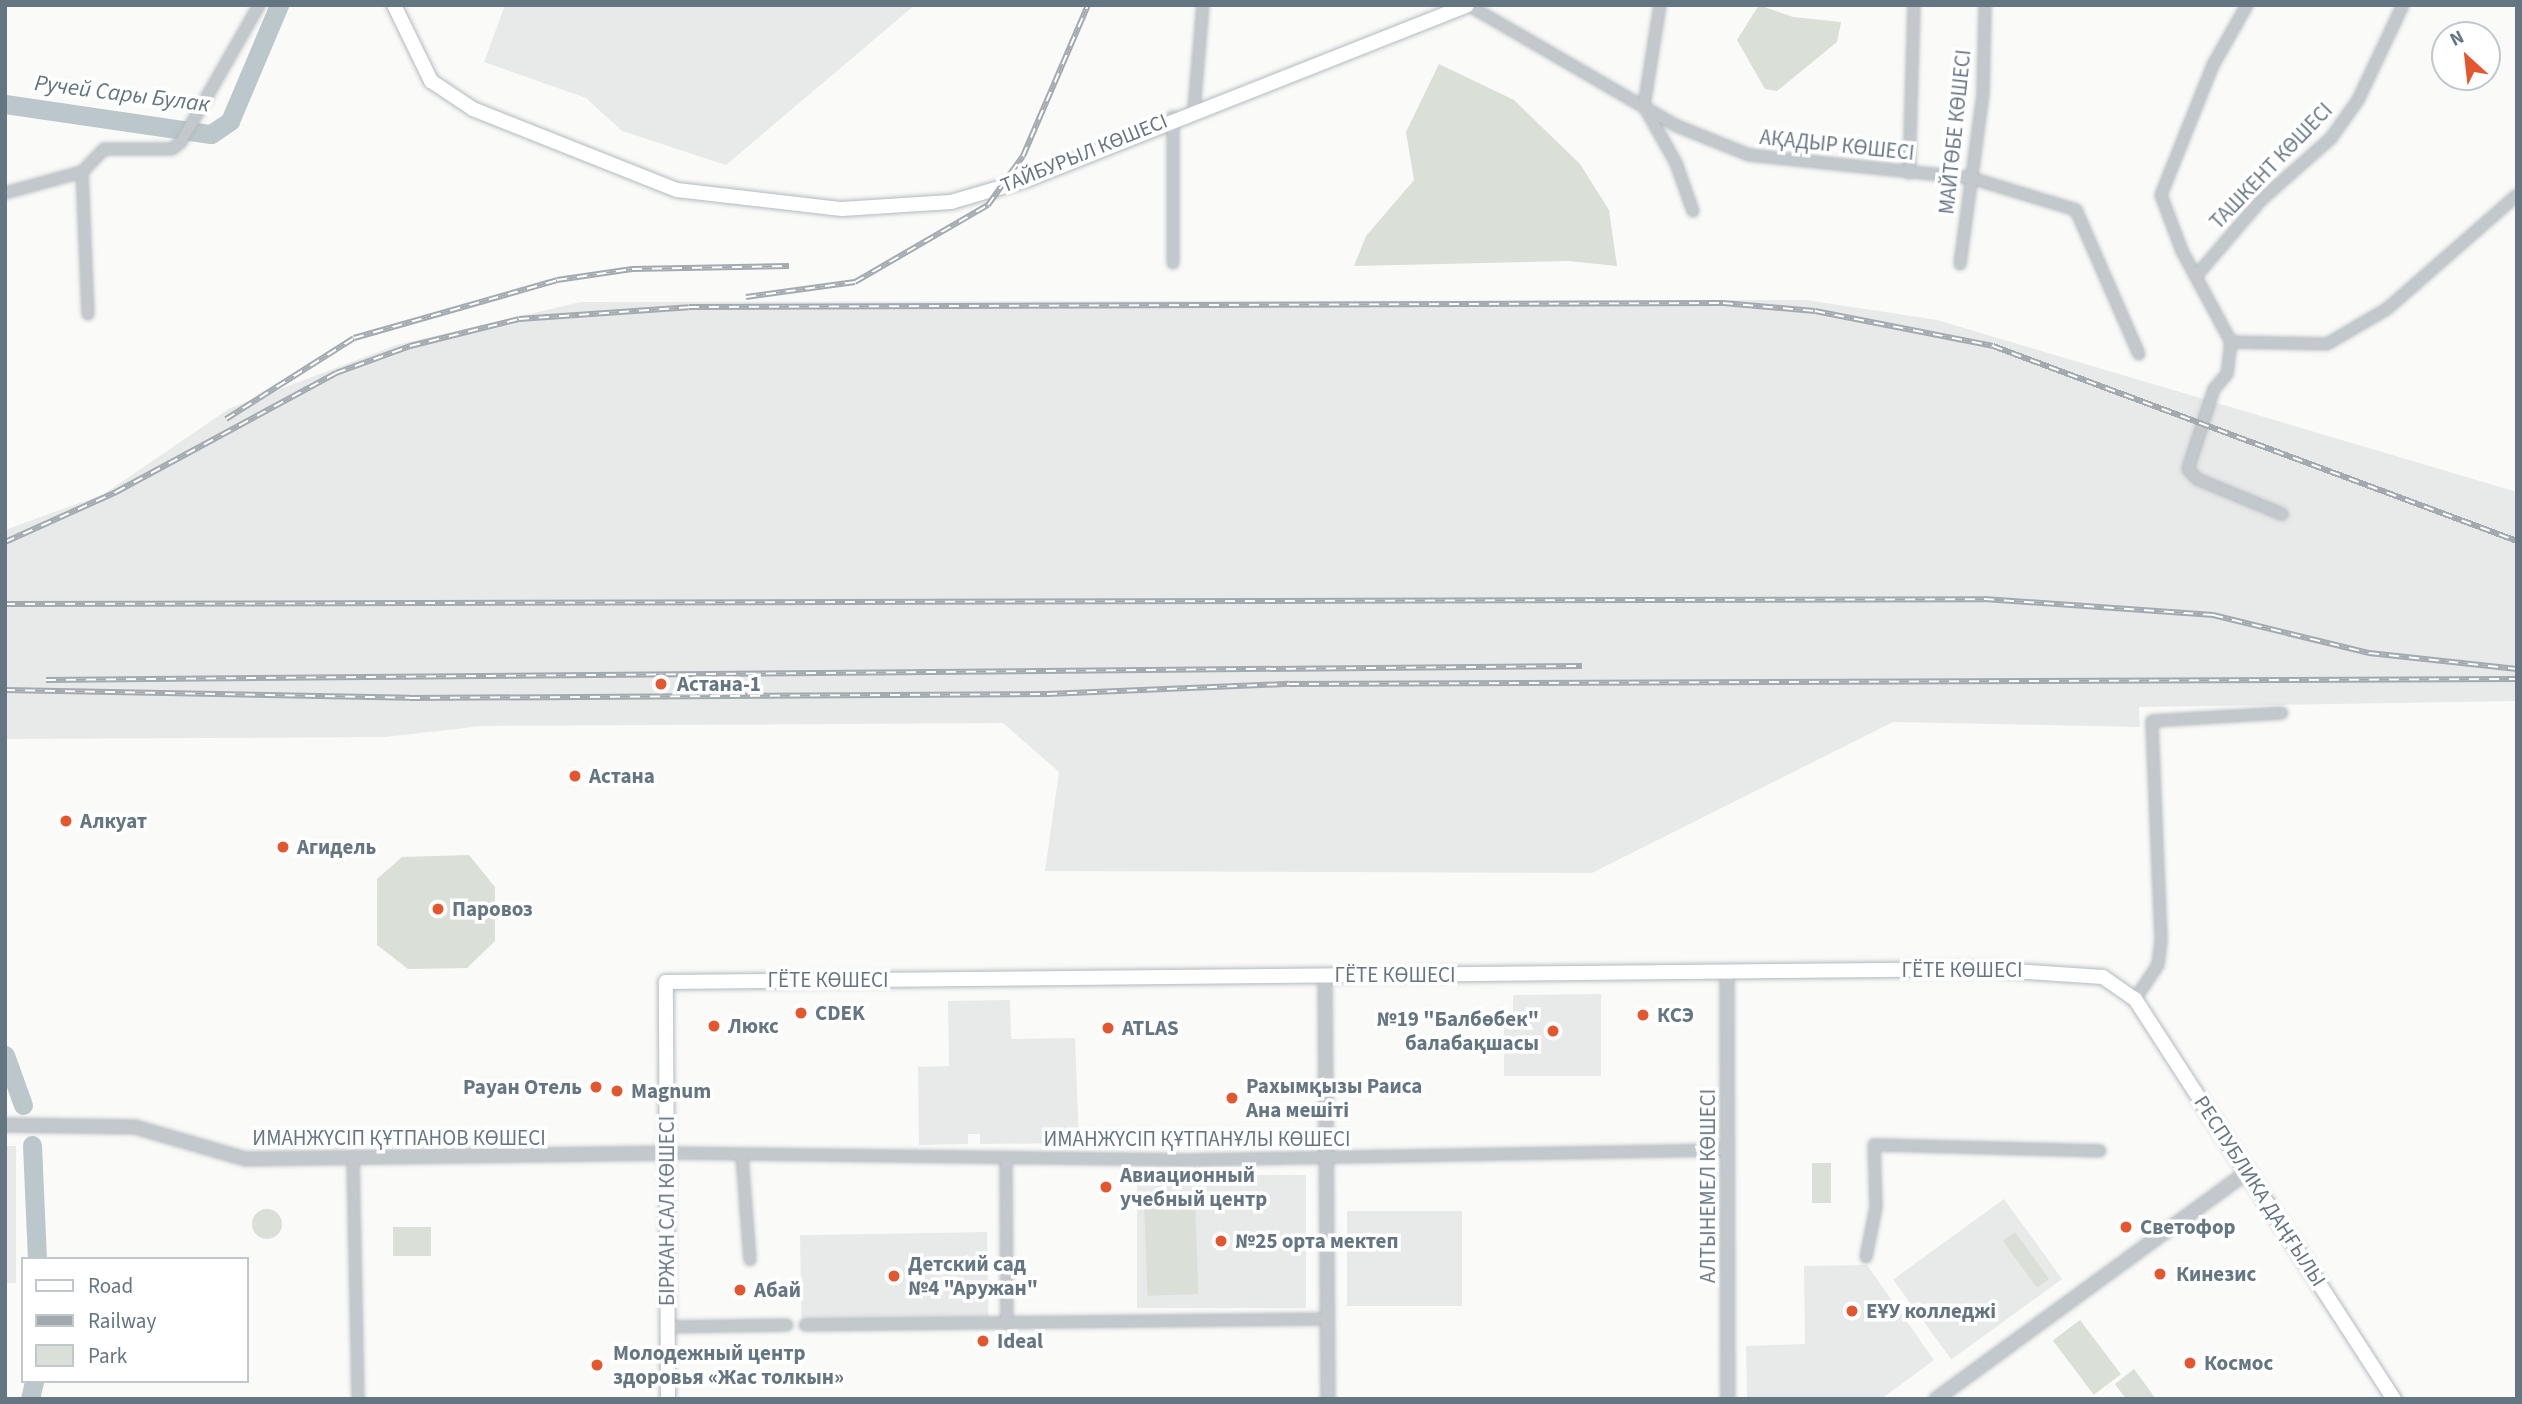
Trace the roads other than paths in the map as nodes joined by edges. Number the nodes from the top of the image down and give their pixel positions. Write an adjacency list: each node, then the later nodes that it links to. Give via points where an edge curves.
1 (259, 5): 13 (street, via 181,142 172,149 104,149)
2 (394, 5): 12 (main road, ТАЙБУРЫЛ КӨШЕСІ, via 423,70 450,97 677,190 842,209 951,202 1026,180)
3 (1203, 5): 11 (street)
4 (1468, 5): 10 (street, АҚАДЫР КӨШЕСІ); 11 (main road, ТАЙБУРЫЛ КӨШЕСІ)
5 (1660, 5): 10 (street)
6 (1914, 5): 14 (street)
7 (1985, 5): 15 (street, МАЙТӨБЕ КӨШЕСІ, via 1983,94)
8 (2247, 5): 21 (street, via 2213,65 2161,195)
9 (2403, 5): 21 (street, ТАШКЕНТ КӨШЕСІ, via 2358,100 2331,138 2261,200)
10 (1644, 106): 14 (street, АҚАДЫР КӨШЕСІ, via 1749,155); 18 (street, via 1676,163)
11 (1194, 109): 12 (main road, ТАЙБУРЫЛ КӨШЕСІ)
12 (1173, 117): 19 (street)
13 (82, 172): 16 (street); 22 (street)
14 (1909, 173): 15 (street, АҚАДЫР КӨШЕСІ)
15 (1971, 178): 20 (street, МАЙТӨБЕ КӨШЕСІ); 24 (street, АҚАДЫР КӨШЕСІ, via 2076,210)
16 (5, 193)
17 (2517, 195): 23 (street, via 2387,309 2327,344)
18 (1693, 212)
19 (1173, 263)
20 (1960, 264)
21 (2197, 275): 23 (street)
22 (89, 314)
23 (2231, 342): 25 (street, via 2227,374 2214,389 2188,469 2197,479)
24 (2139, 354)
25 (2282, 514)
26 (2283, 713): 31 (street, via 2152,721 2151,791 2161,939 2158,965)
27 (1727, 973): 28 (main road, ГЁТЕ КӨШЕСІ); 30 (main road, ГЁТЕ КӨШЕСІ, via 2062,970); 33 (street, АЛТЫНЕМЕЛ КӨШЕСІ)
28 (1325, 975): 29 (main road, ГЁТЕ КӨШЕСІ); 39 (street)
29 (666, 982): 35 (main road, БІРЖАН САЛ КӨШЕСІ)
30 (2120, 987): 31 (main road, РЕСПУБЛИКА ДАҢҒЫЛЫ)
31 (2135, 999): 40 (main road, РЕСПУБЛИКА ДАҢҒЫЛЫ)
32 (5, 1125): 38 (street, ИМАНЖҮСІП ҚҰТПАНОВ КӨШЕСІ, via 135,1127 226,1157)
33 (1727, 1150): 39 (street, ИМАНЖҮСІП ҚҰТПАНҰЛЫ КӨШЕСІ); 51 (street, АЛТЫНЕМЕЛ КӨШЕСІ)
34 (2100, 1151): 41 (street, via 1874,1145 1876,1207)
35 (668, 1153): 36 (street, ИМАНЖҮСІП ҚҰТПАНҰЛЫ КӨШЕСІ); 38 (street, ИМАНЖҮСІП ҚҰТПАНОВ КӨШЕСІ); 47 (main road, БІРЖАН САЛ КӨШЕСІ)
36 (742, 1156): 37 (street, ИМАНЖҮСІП ҚҰТПАНҰЛЫ КӨШЕСІ); 42 (street)
37 (1006, 1158): 39 (street, ИМАНЖҮСІП ҚҰТПАНҰЛЫ КӨШЕСІ); 44 (street)
38 (353, 1159): 48 (street)
39 (1326, 1159): 43 (street)
40 (2249, 1171): 52 (street); 53 (main road, РЕСПУБЛИКА ДАҢҒЫЛЫ)
41 (1866, 1257)
42 (750, 1259)
43 (1327, 1319): 44 (street); 50 (street)
44 (1007, 1324): 46 (street)
45 (787, 1325): 47 (street)
46 (805, 1325)
47 (666, 1327): 49 (main road, БІРЖАН САЛ КӨШЕСІ)
48 (358, 1399)
49 (668, 1399)
50 (1328, 1399)
51 (1728, 1399)
52 (1936, 1399)
53 (2394, 1399)

